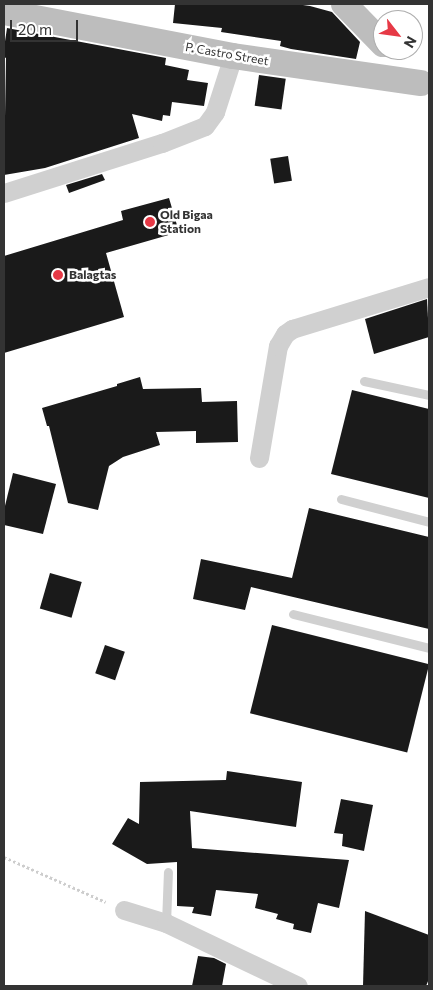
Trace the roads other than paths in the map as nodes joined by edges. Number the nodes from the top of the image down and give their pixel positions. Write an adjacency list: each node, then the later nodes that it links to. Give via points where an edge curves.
1 (344, 4): 3 (main road)
2 (4, 12): 4 (main road, P. Castro Street)
3 (373, 34)
4 (233, 56): 6 (main road, P. Castro Street); 7 (street, via 215,112 205,126 162,143)
5 (399, 60): 6 (main road)
6 (425, 85)
7 (4, 193)
8 (429, 287): 11 (street, via 292,329 285,334 278,346)
9 (364, 381): 10 (lane)
10 (429, 395)
11 (259, 458)
12 (341, 499): 13 (lane)
13 (429, 522)
14 (293, 614): 15 (lane)
15 (429, 648)
16 (168, 872): 18 (lane)
17 (124, 910): 18 (street)
18 (166, 923): 19 (street)
19 (298, 986)

